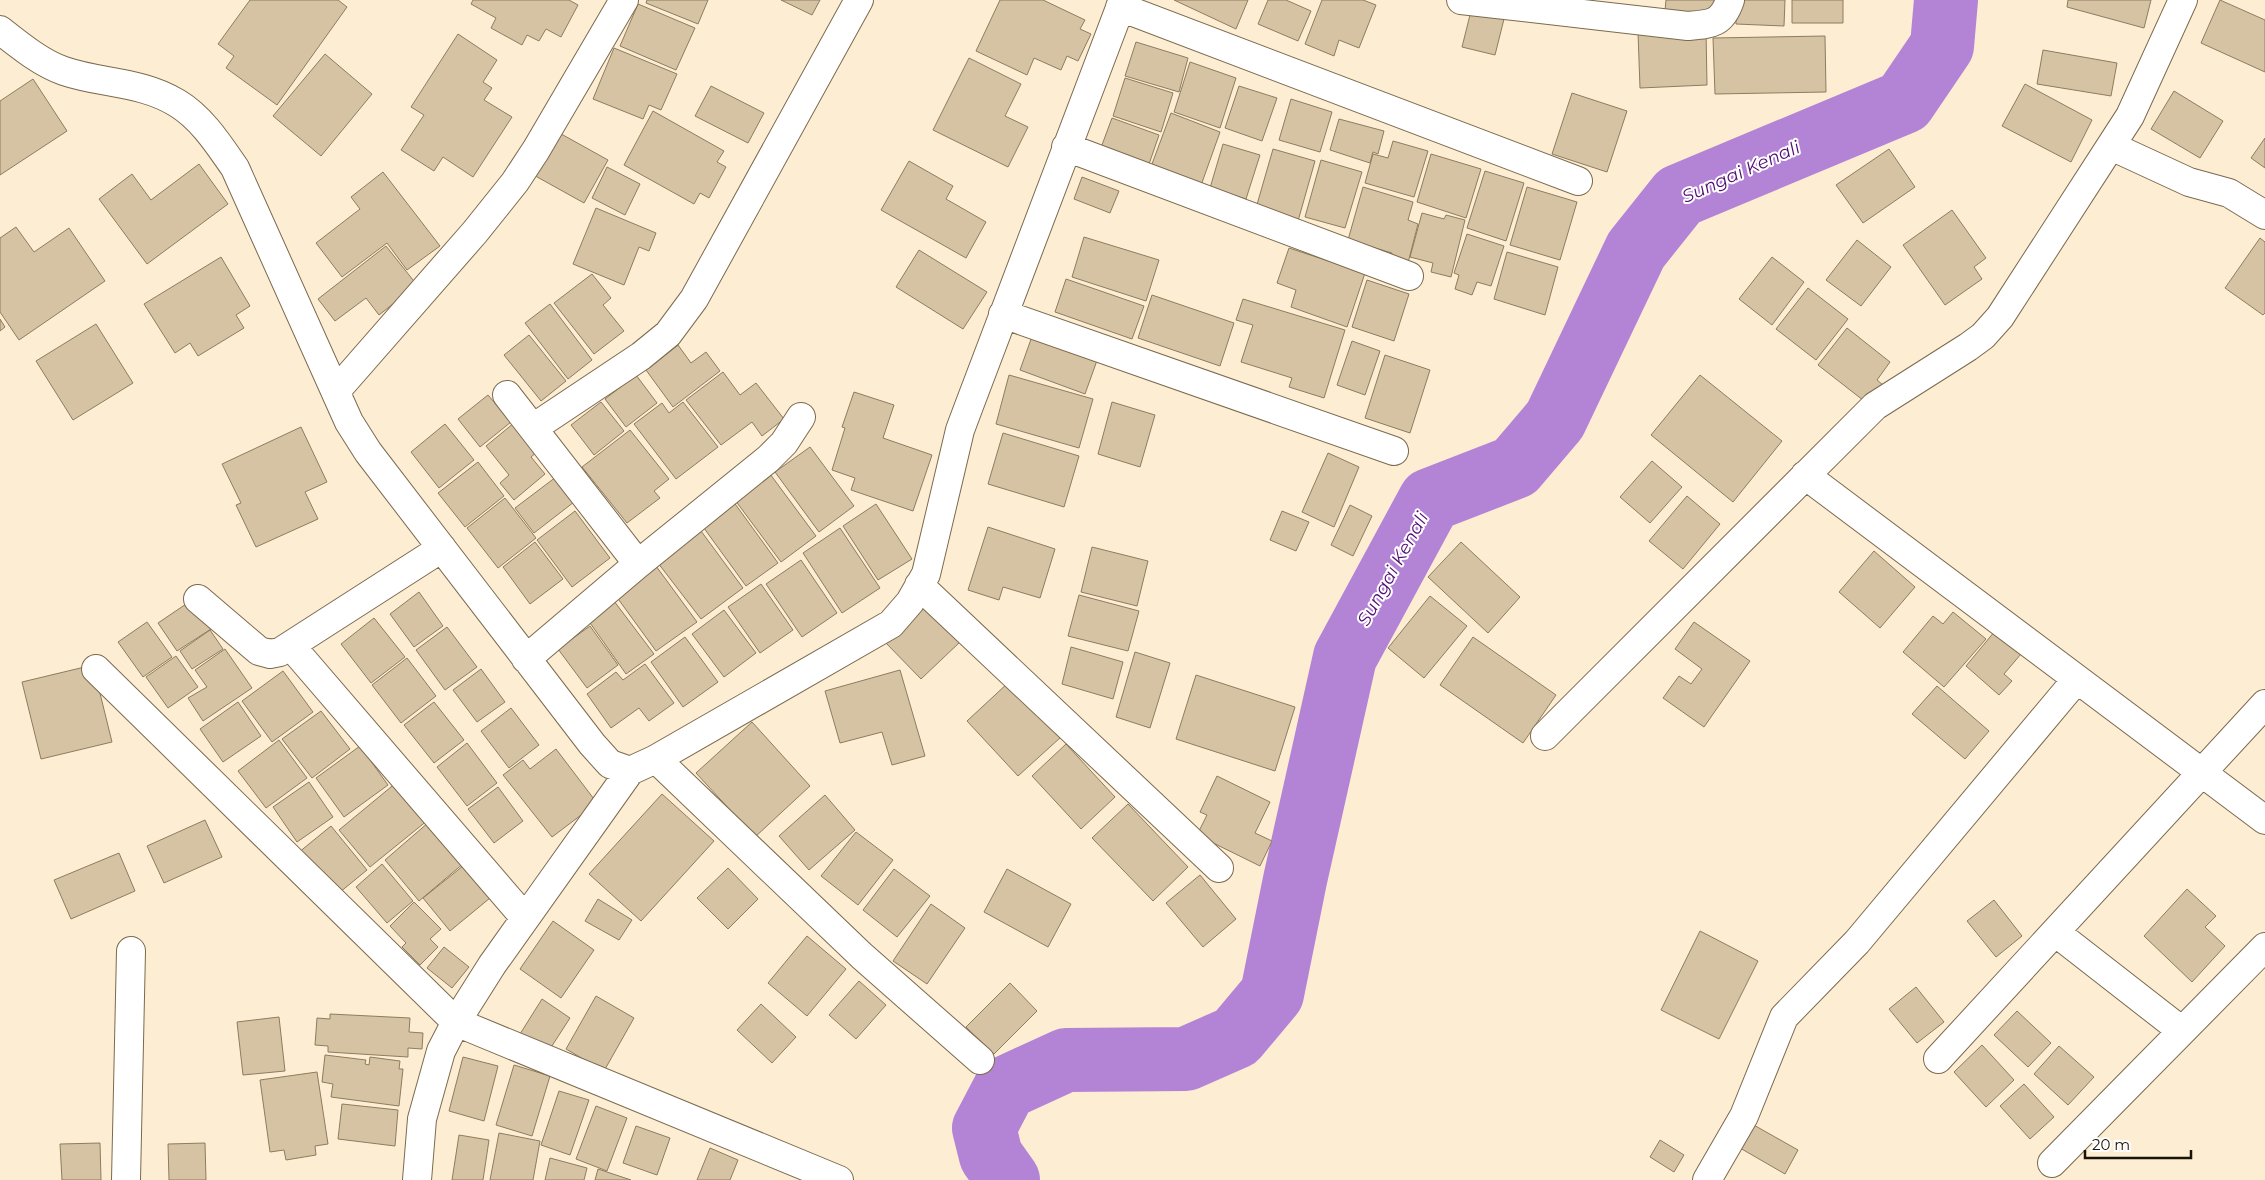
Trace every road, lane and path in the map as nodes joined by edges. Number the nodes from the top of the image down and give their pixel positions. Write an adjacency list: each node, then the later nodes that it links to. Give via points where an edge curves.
1 (624, 0): 14 (street, via 515,182)
2 (859, 0): 17 (street, via 689,306 668,334 641,356)
3 (1460, 0): 4 (street, via 1688,26 1713,24 1726,11)
4 (1730, 0)
5 (2183, 0): 8 (street, via 2130,116)
6 (1121, 4): 9 (street); 10 (street)
7 (0, 30): 14 (street, via 37,57 64,71 147,88 178,103 212,134 235,168)
8 (2111, 146): 11 (street, via 2189,182 2229,193); 19 (street, via 2000,317 1983,336 1875,406)
9 (1066, 148): 12 (street); 13 (street)
10 (1578, 181)
11 (2265, 215)
12 (1409, 276)
13 (1003, 314): 18 (street); 22 (street, via 960,430 926,574)
14 (336, 391): 20 (street, via 368,452)
15 (507, 395): 17 (street)
16 (801, 417): 21 (street, via 784,443 768,459)
17 (533, 428): 21 (street)
18 (1394, 451)
19 (1805, 475): 27 (street); 29 (street)
20 (442, 548): 24 (street); 25 (street)
21 (638, 564): 25 (street)
22 (919, 585): 30 (street, via 910,602 891,624); 34 (street)
23 (198, 599): 24 (street, via 259,651 270,654)
24 (291, 646): 35 (street)
25 (526, 659): 31 (street, via 610,764)
26 (96, 669): 39 (street)
27 (2077, 679): 32 (street); 47 (street, via 1857,942 1784,1017 1744,1116)
28 (2265, 704): 32 (street)
29 (1545, 736)
30 (656, 759): 31 (street); 42 (street, via 862,956)
31 (630, 770): 35 (street)
32 (2202, 772): 33 (street); 36 (street)
33 (2265, 820)
34 (1220, 868)
35 (525, 918): 39 (street)
36 (2055, 932): 40 (street); 41 (street)
37 (131, 951): 44 (street)
38 (2261, 957): 40 (street)
39 (456, 1022): 45 (street, via 441,1051 422,1119); 46 (street)
40 (2182, 1031): 43 (street)
41 (1938, 1059)
42 (980, 1060)
43 (2052, 1163)
44 (126, 1180)
45 (417, 1180)
46 (839, 1180)
47 (1707, 1180)

